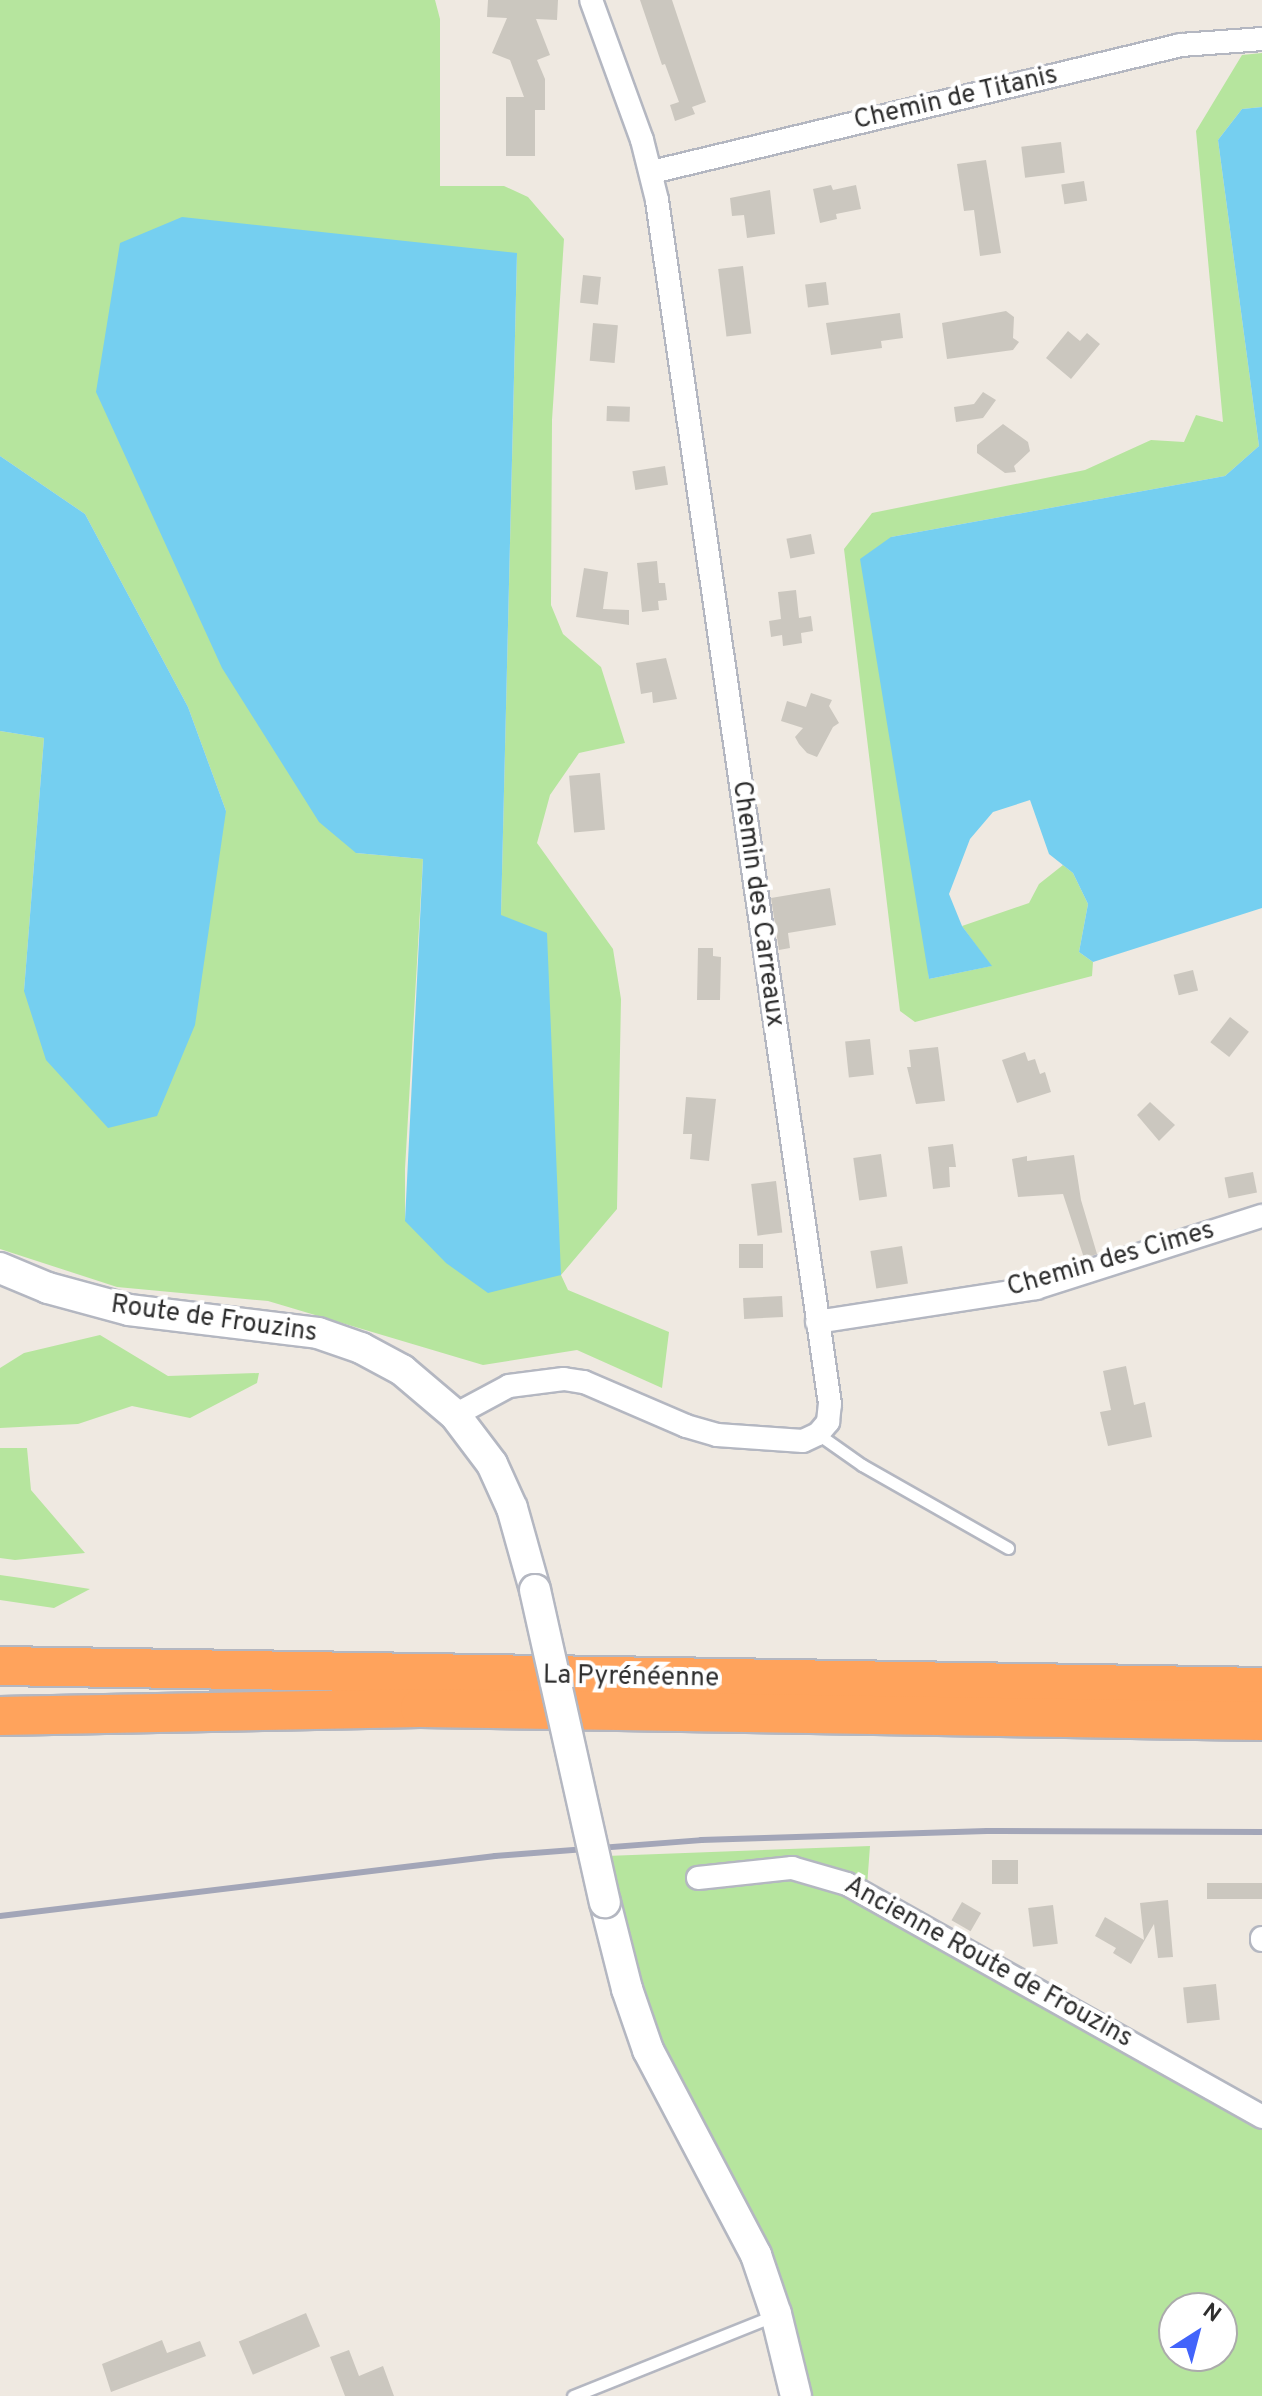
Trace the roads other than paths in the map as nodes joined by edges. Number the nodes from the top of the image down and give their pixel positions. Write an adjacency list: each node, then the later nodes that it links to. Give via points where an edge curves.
1 (591, 0): 3 (street, Chemin des Carreaux)
2 (1262, 39): 3 (street, Chemin de Titanis, via 1181,45)
3 (652, 172): 6 (street, Chemin des Carreaux)
4 (1262, 1216): 6 (street, Chemin des Cimes, via 1036,1288)
5 (0, 1268): 7 (main road, Route de Frouzins, via 48,1288 129,1310 275,1326 337,1339 402,1370)
6 (817, 1322): 8 (street, Chemin des Carreaux, via 830,1404 828,1422)
7 (455, 1415): 8 (street, via 509,1386 564,1379 584,1382 717,1435 803,1441); 16 (main road, Route de Frouzins, bridge, via 503,1485 535,1590 605,1902 648,2050 738,2215)
8 (818, 1434): 9 (lane)
9 (1008, 1548)
10 (0, 1666): 11 (highway, La Pyrénéenne)
11 (1262, 1687)
12 (0, 1716): 13 (highway, La Pyrénéenne, via 420,1708)
13 (1262, 1721)
14 (698, 1878): 15 (street, Ancienne Route de Frouzins, via 792,1868 847,1884)
15 (1262, 2117)
16 (776, 2314): 17 (lane); 18 (main road, Route de Frouzins)
17 (573, 2396)
18 (796, 2396)

